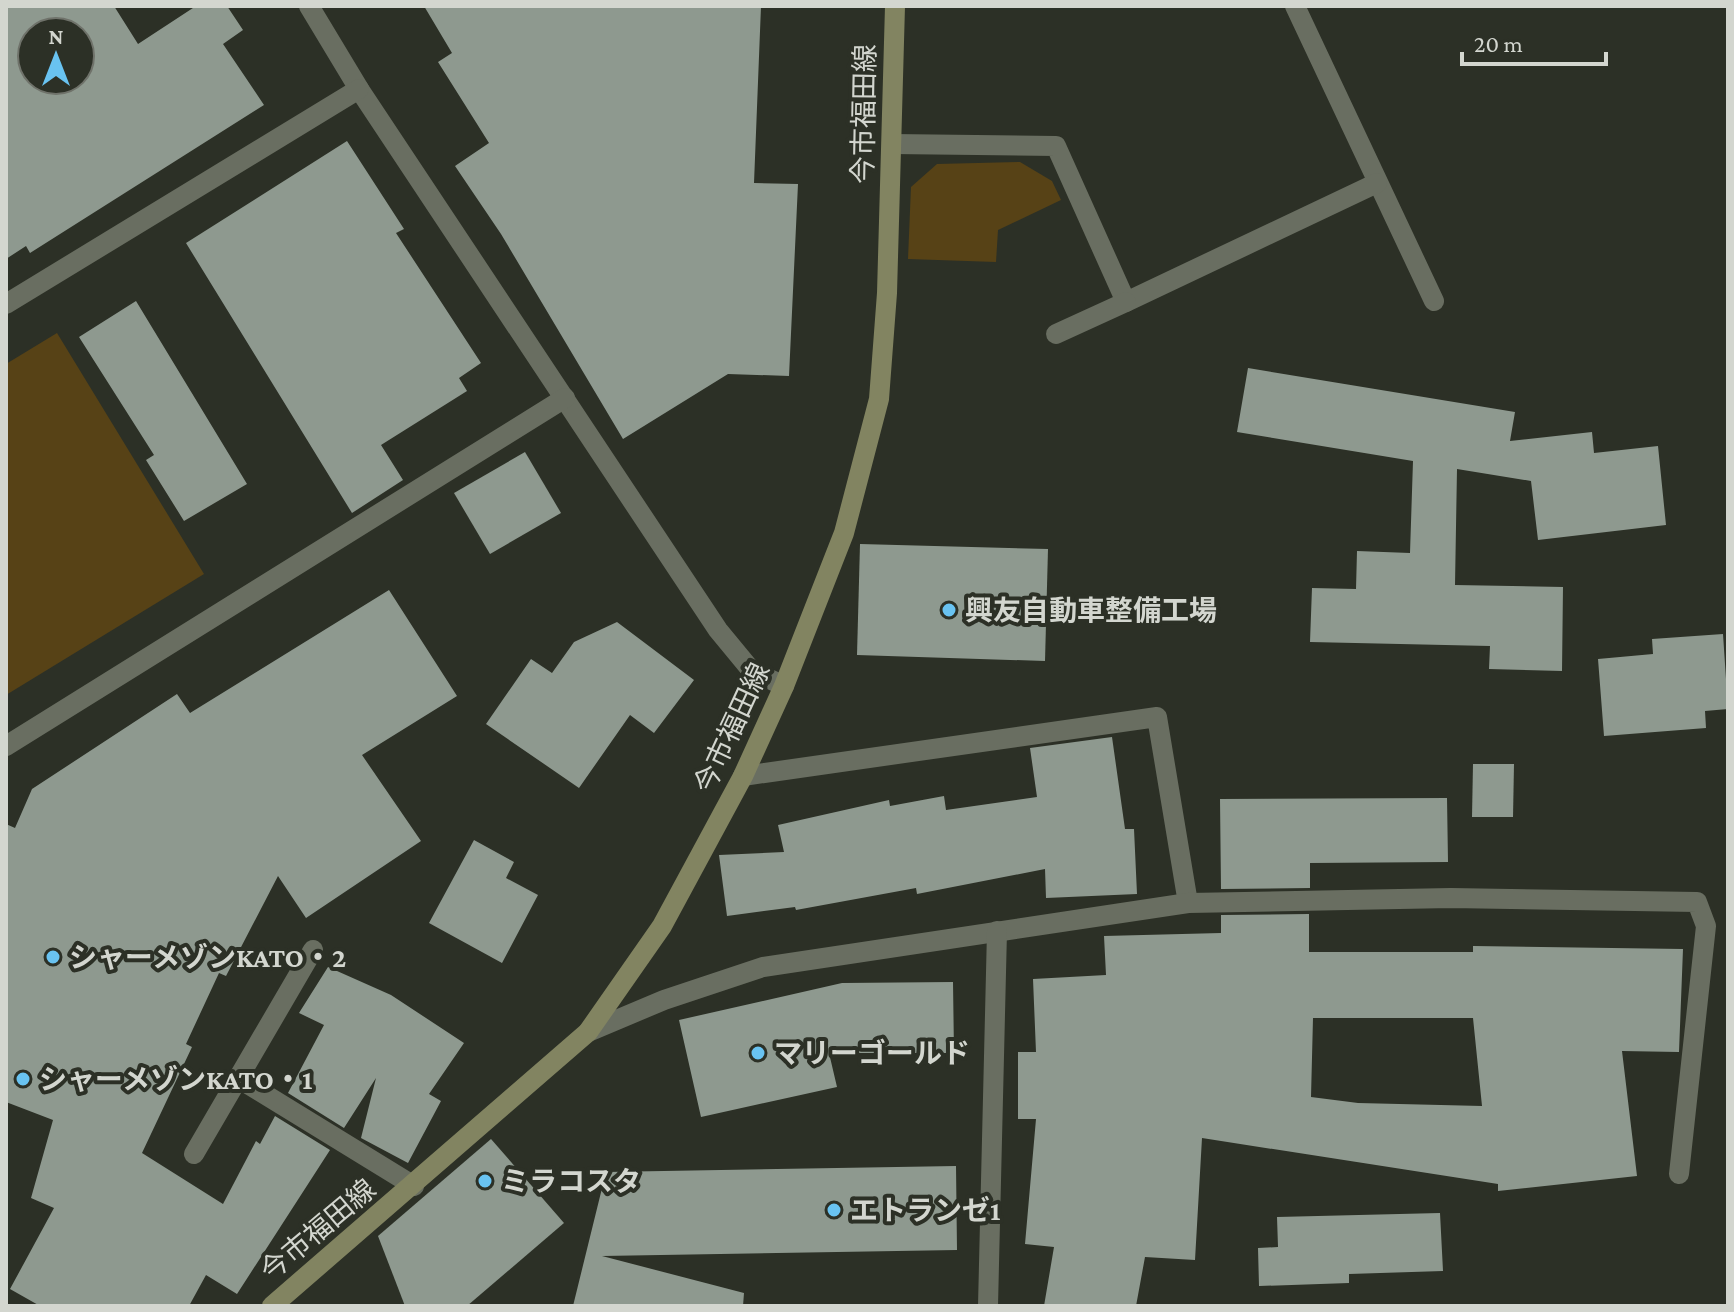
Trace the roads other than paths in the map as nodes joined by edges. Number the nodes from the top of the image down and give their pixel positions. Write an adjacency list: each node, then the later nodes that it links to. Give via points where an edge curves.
1 (309, 6): 4 (street)
2 (895, 6): 5 (main road, 今市福田線)
3 (1295, 6): 6 (street)
4 (359, 89): 9 (street); 11 (street)
5 (892, 144): 8 (street, via 1056,146); 12 (main road, 今市福田線, via 879,399 844,533)
6 (1377, 183): 7 (street); 8 (street)
7 (1434, 301)
8 (1126, 302): 10 (street)
9 (6, 304)
10 (1056, 334)
11 (565, 398): 12 (street, via 718,630 751,670); 13 (street)
12 (784, 686): 14 (main road, 今市福田線)
13 (6, 746)
14 (743, 776): 15 (street, via 1157,717); 18 (main road, 今市福田線, via 662,926)
15 (1188, 903): 16 (street); 21 (street, via 1451,898 1697,902 1706,926)
16 (997, 931): 18 (street, via 763,967); 24 (street)
17 (313, 950): 19 (street)
18 (588, 1032): 22 (main road, 今市福田線)
19 (238, 1078): 20 (street); 22 (street)
20 (194, 1154)
21 (1679, 1174)
22 (414, 1186): 23 (main road, 今市福田線)
23 (272, 1306)
24 (988, 1306)

